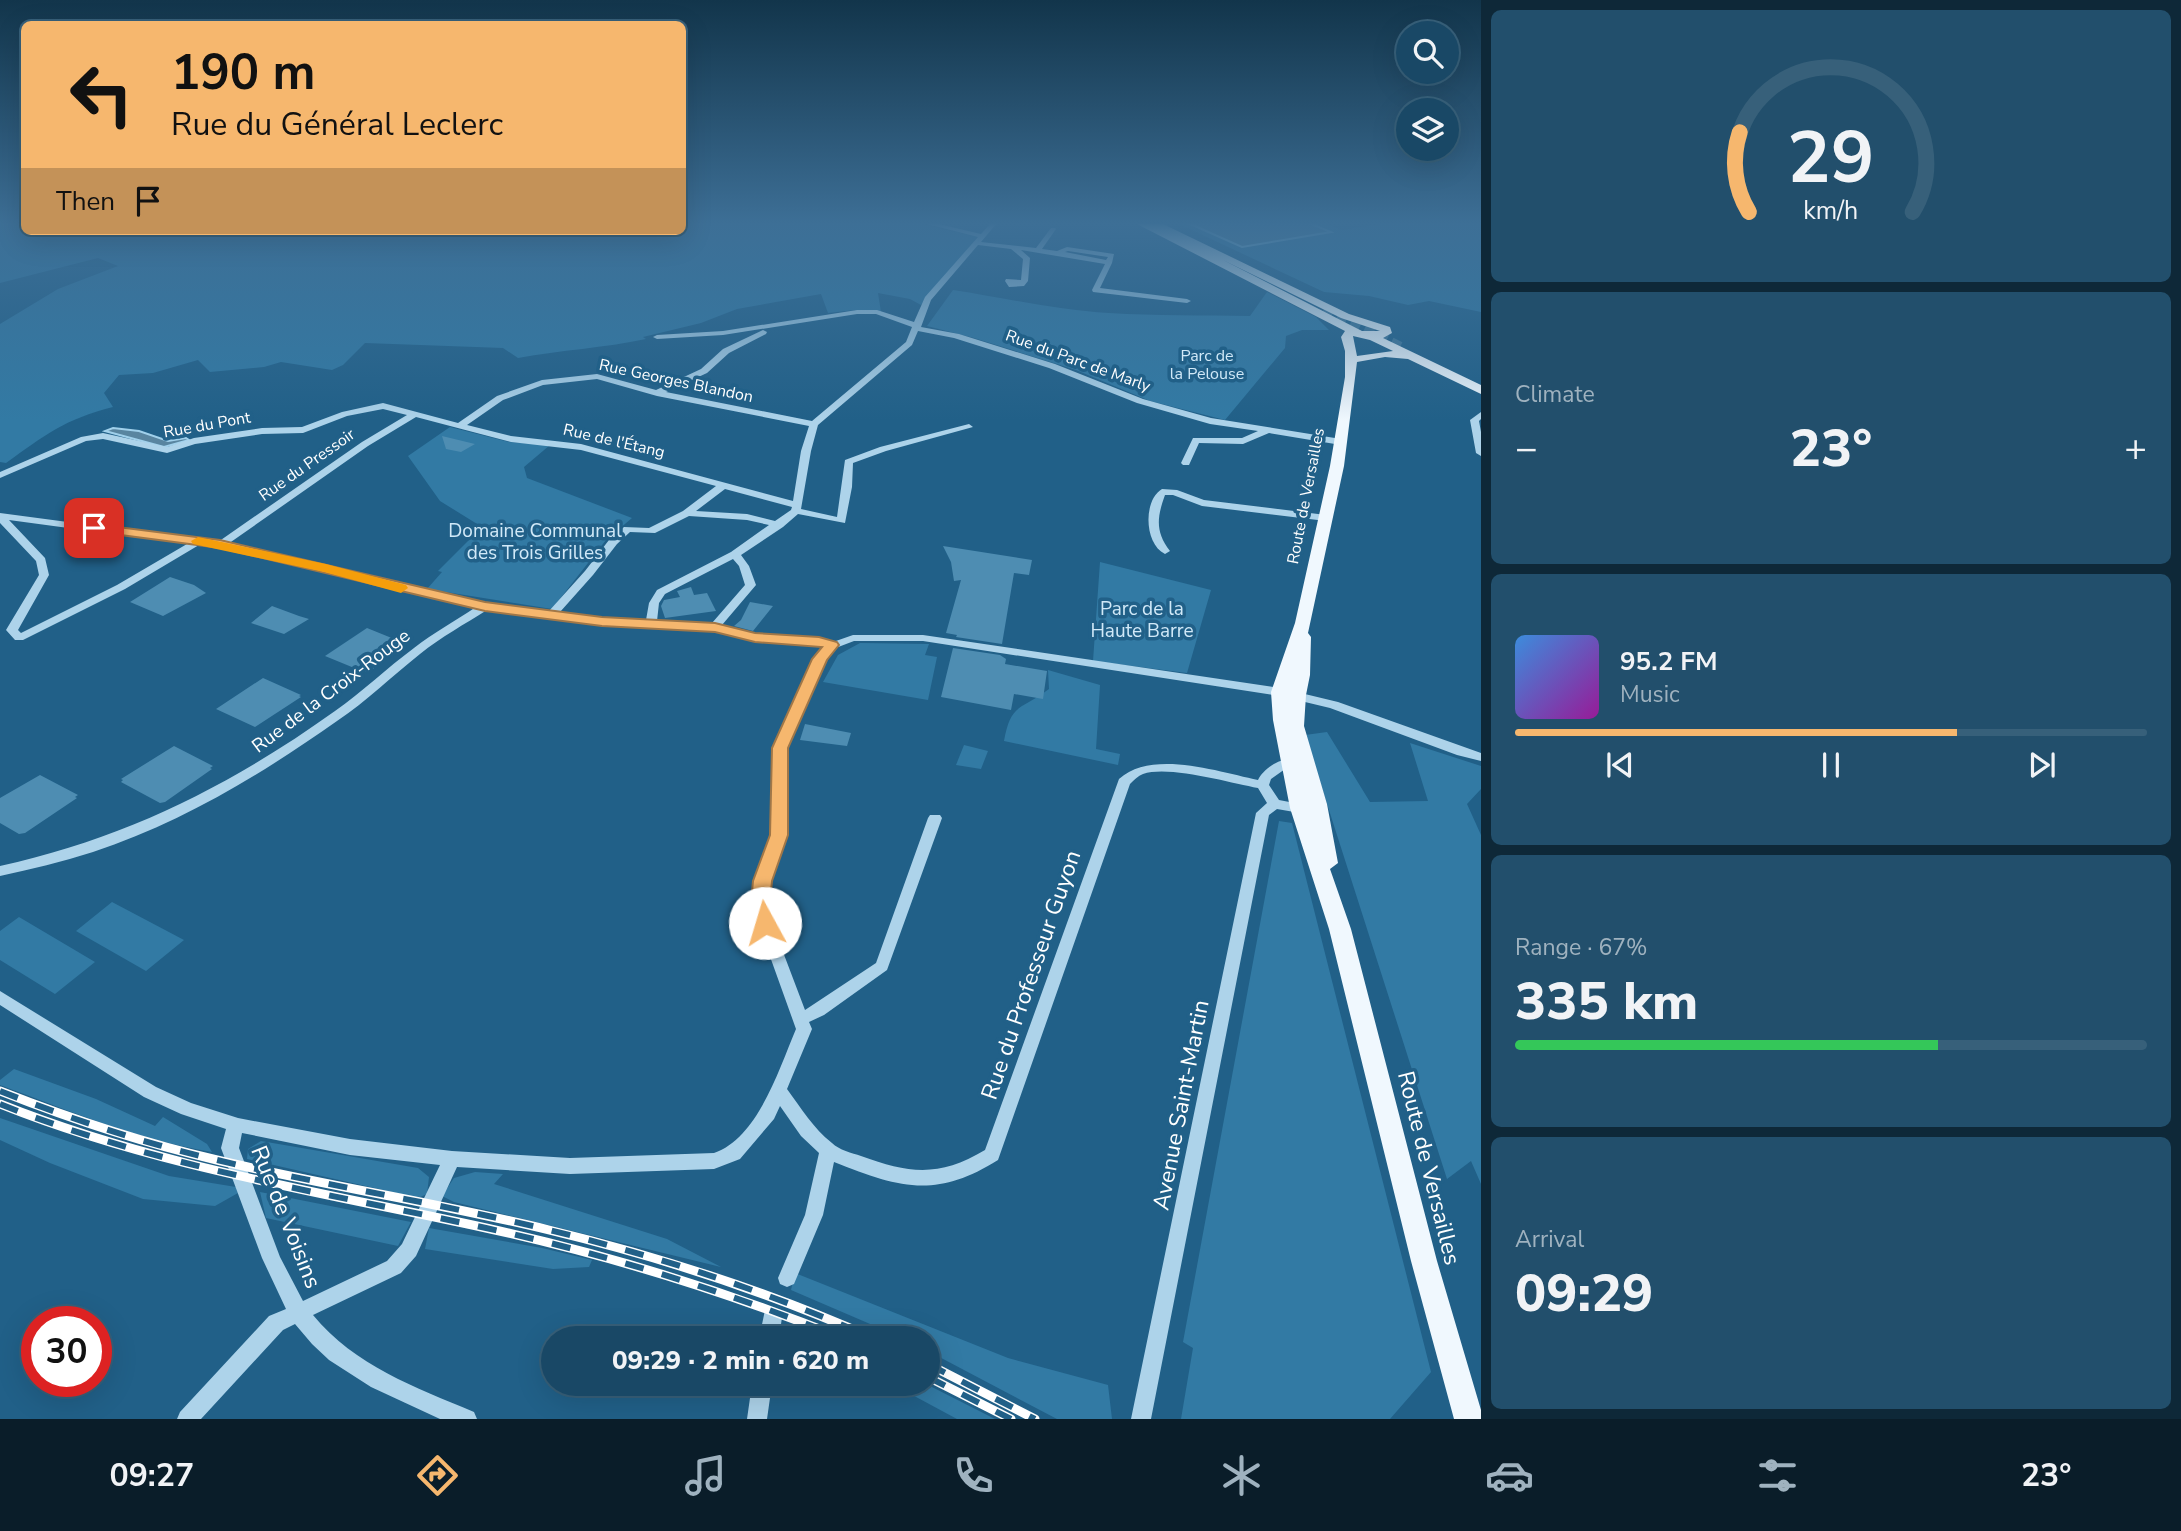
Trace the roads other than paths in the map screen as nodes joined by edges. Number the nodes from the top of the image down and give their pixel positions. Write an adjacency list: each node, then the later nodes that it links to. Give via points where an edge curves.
1 (936, 289): 10 (street)
2 (1096, 289): 6 (street)
3 (1274, 289): 11 (main road)
4 (1283, 289): 7 (main road)
5 (1288, 289): 8 (main road)
6 (1187, 301)
7 (1318, 306)
8 (1364, 322): 11 (main road); 12 (main road, via 1380,326)
9 (773, 327): 10 (street, Rue du Parc de Marly, via 877,312); 14 (street); 20 (street, via 726,351 704,371)
10 (917, 327): 24 (street, via 909,344); 27 (street, Rue du Parc de Marly, via 1052,366 1140,401 1226,424)
11 (1348, 328): 13 (main road); 18 (main road, Route de Versailles)
12 (1386, 333): 13 (main road); 19 (main road)
13 (1369, 336): 16 (main road, Route de Versailles, via 1362,340); 17 (main road)
14 (657, 337)
15 (1401, 346): 19 (main road)
16 (1359, 359): 17 (main road, via 1385,354); 18 (main road, Route de Versailles)
17 (1416, 359): 19 (main road)
18 (1351, 377): 28 (main road, Route de Versailles)
19 (1481, 388)
20 (657, 393): 24 (street, Rue Georges Blandon); 25 (street, Rue Georges Blandon, via 597,376 542,383 500,398)
21 (383, 405): 22 (street, Rue de l'Étang); 31 (street, Rue du Pont, via 303,430 234,435 167,450 103,436 84,439)
22 (413, 415): 25 (street, Rue de l'Étang); 39 (street, Rue du Pressoir)
23 (1481, 415): 29 (street, via 1474,420)
24 (814, 424): 33 (street)
25 (459, 426): 32 (street, Rue de l'Étang, via 516,440 581,447)
26 (970, 427): 33 (street, via 848,462 841,521)
27 (1271, 430): 28 (street, Rue du Parc de Marly); 30 (street, Rue du Parc de Marly, via 1243,441 1196,440)
28 (1340, 442): 36 (main road, Route de Versailles)
29 (1481, 453)
30 (1186, 463)
31 (0, 475)
32 (724, 485): 33 (street, Rue de l'Étang); 34 (street)
33 (796, 508): 37 (street)
34 (687, 513): 37 (street, via 747,517); 43 (street, via 650,531 628,529)
35 (2, 517): 38 (street); 46 (street, via 41,560 44,575)
36 (1326, 518): 40 (street, via 1202,503 1162,492 1151,529); 48 (main road, Route de Versailles, via 1303,623 1302,675)
37 (779, 525): 41 (street)
38 (199, 541): 39 (street); 46 (street, via 121,587)
39 (220, 544): 42 (street)
40 (1165, 551)
41 (735, 554): 44 (street, via 661,592); 45 (street, via 751,585)
42 (485, 606): 43 (street); 55 (street, Rue de la Croix-Rouge, via 418,650 333,719 216,794 73,855)
43 (551, 615): 44 (street)
44 (651, 622): 45 (street)
45 (715, 627): 47 (street, via 755,637)
46 (10, 632)
47 (831, 645): 48 (street, via 857,638 923,639); 57 (street, via 780,748 779,835 762,881 765,923)
48 (1288, 694): 49 (street, via 1334,705); 50 (main road, Route de Versailles); 53 (main road, Route de Versailles)
49 (1481, 757)
50 (1289, 762): 51 (street, via 1266,776); 53 (main road, Route de Versailles)
51 (1262, 785): 52 (street); 60 (street, Rue du Professeur Guyon, via 1168,769 1147,769 1124,782 992,1155 951,1178 910,1178)
52 (1275, 804): 53 (street); 70 (street, Avenue Saint-Martin, via 1263,814)
53 (1309, 806): 71 (main road, Route de Versailles, via 1424,1261)
54 (935, 818): 57 (street, via 882,966)
55 (0, 871)
56 (0, 997): 59 (street, Rue de Voisins, via 150,1092 187,1110)
57 (802, 1018): 58 (street, via 800,1042)
58 (779, 1091): 60 (street, via 807,1131); 61 (street, via 768,1114 734,1154 714,1161 569,1166)
59 (238, 1125): 61 (street, via 350,1147); 63 (street, Rue de Voisins, via 230,1148 267,1246)
60 (828, 1151): 62 (street, via 814,1215)
61 (452, 1159): 63 (street, via 409,1250 394,1268)
62 (787, 1278)
63 (299, 1311): 67 (street, via 276,1323); 68 (street, Rue de Voisins, via 304,1322 334,1350 371,1376 398,1393)
64 (772, 1317): 65 (street)
65 (771, 1326)
66 (760, 1396): 69 (street)
67 (187, 1419)
68 (467, 1419)
69 (757, 1419)
70 (1141, 1419)
71 (1469, 1419)

